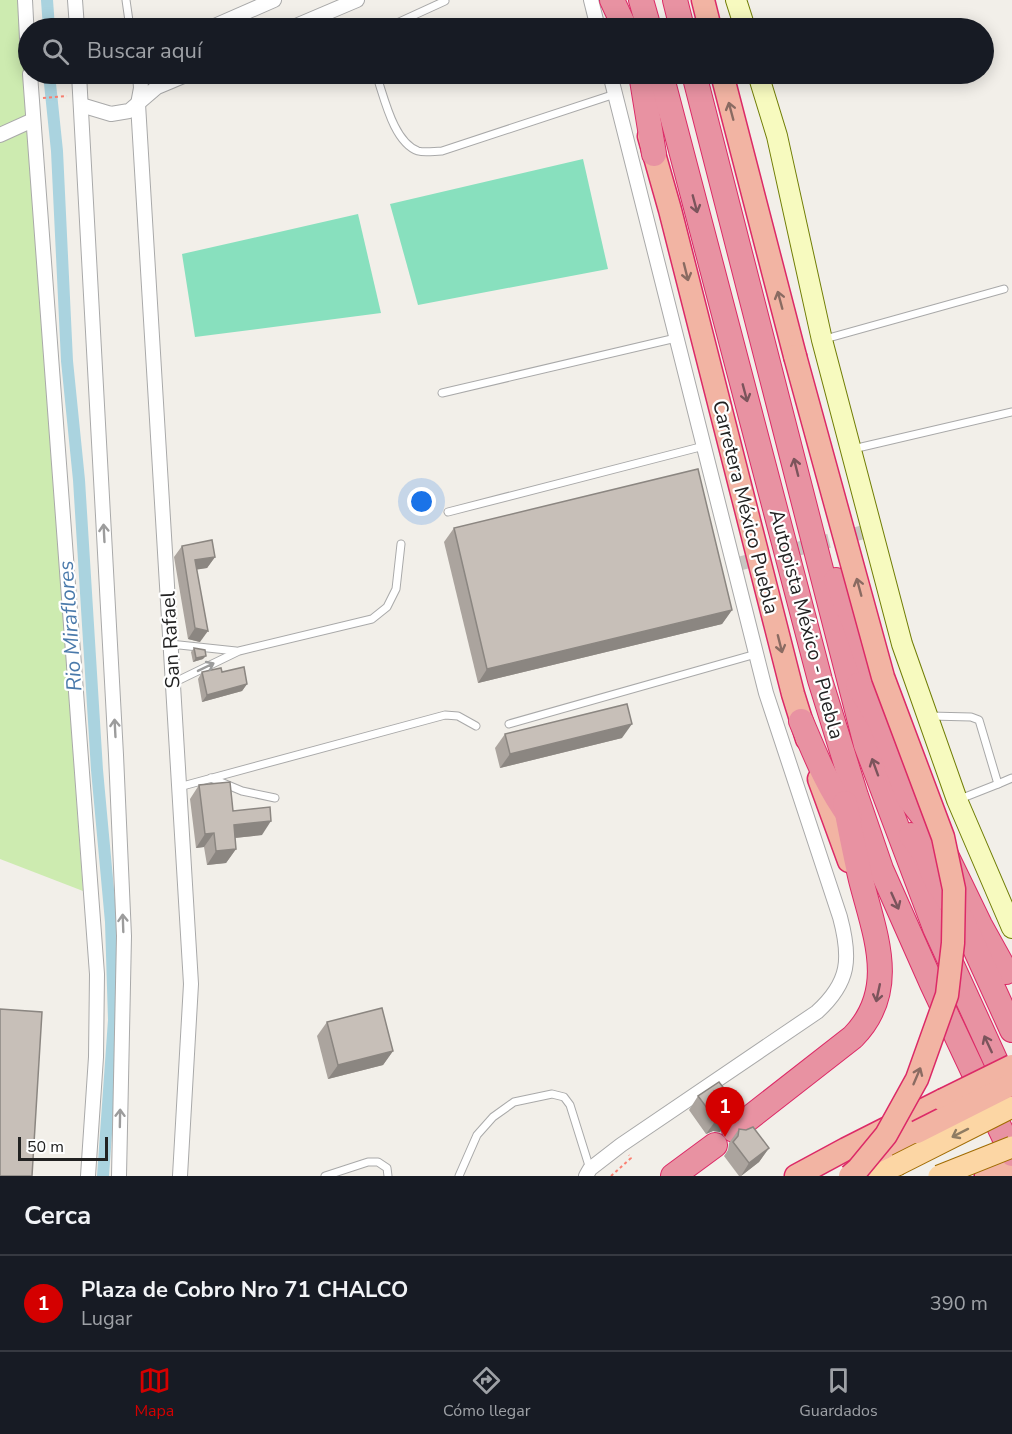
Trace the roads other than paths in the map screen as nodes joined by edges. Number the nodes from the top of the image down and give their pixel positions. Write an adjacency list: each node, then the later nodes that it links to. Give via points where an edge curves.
1 (25, 0): 15 (street)
2 (75, 0): 16 (street)
3 (126, 0): 17 (lane)
4 (274, 0): 18 (street)
5 (357, 0): 19 (street)
6 (591, 0): 21 (street)
7 (612, 0): 22 (highway); 23 (highway)
8 (629, 0): 24 (highway)
9 (641, 0): 25 (highway)
10 (675, 0): 26 (highway)
11 (692, 0): 27 (highway)
12 (703, 0): 28 (highway)
13 (736, 0): 29 (main road)
14 (445, 1): 20 (lane)
15 (26, 18)
16 (76, 18)
17 (129, 18)
18 (233, 18)
19 (315, 18)
20 (408, 18)
21 (596, 18)
22 (616, 18)
23 (620, 18)
24 (632, 18)
25 (646, 18)
26 (680, 18)
27 (694, 18)
28 (708, 18)
29 (742, 18)
30 (30, 84): 47 (street)
31 (78, 84): 45 (street)
32 (139, 84): 46 (street, San Rafael)
33 (164, 84): 46 (street)
34 (380, 84): 44 (lane, via 396,129 405,143 420,151 442,151)
35 (612, 84): 44 (street)
36 (635, 84): 51 (highway, Carretera México Puebla)
37 (644, 84): 51 (highway)
38 (647, 84): 50 (highway)
39 (664, 84): 50 (highway, Autopista México - Puebla)
40 (696, 84): 48 (highway, Autopista México - Puebla)
41 (702, 84): 48 (highway)
42 (725, 84): 106 (highway, one-way to 42, bridge, via 886,1135 917,1079 947,995 954,889 943,837 884,677)
43 (761, 84): 54 (main road, via 777,136)
44 (615, 94): 53 (street)
45 (76, 100): 46 (street, via 111,114 129,111); 98 (street, one-way to 45, via 124,936)
46 (138, 104): 62 (street, San Rafael)
47 (33, 120): 49 (street); 97 (street, via 97,974)
48 (706, 122): 60 (highway, Autopista México - Puebla, one-way to 48)
49 (0, 135)
50 (681, 147): 66 (highway, Autopista México - Puebla, one-way to 66)
51 (654, 154): 69 (highway, Carretera México Puebla, one-way to 69)
52 (1004, 289): 54 (lane)
53 (676, 338): 55 (lane); 57 (street)
54 (822, 340): 58 (main road)
55 (442, 393)
56 (1012, 412): 58 (lane)
57 (704, 446): 59 (lane); 64 (street)
58 (851, 450): 68 (main road, via 902,644)
59 (448, 512)
60 (810, 523): 65 (highway, Autopista México - Puebla); 80 (highway, via 854,621)
61 (401, 544): 63 (lane, via 396,589 387,607 372,619)
62 (170, 644): 63 (lane); 67 (street, San Rafael)
63 (239, 651): 67 (lane, one-way to 63)
64 (756, 654): 70 (lane); 96 (street, via 840,917 847,958 843,974 830,1000 817,1012 621,1145)
65 (845, 664): 78 (highway, Autopista México - Puebla, one-way to 65, via 866,745); 80 (highway, via 881,723 908,798)
66 (820, 680): 79 (highway); 81 (highway, Autopista México - Puebla)
67 (173, 683): 75 (street, San Rafael)
68 (927, 716): 74 (lane, via 979,720); 77 (main road)
69 (801, 721): 79 (highway); 83 (highway, Carretera México Puebla)
70 (509, 724)
71 (476, 726): 72 (lane, via 458,716 445,715)
72 (211, 778): 75 (lane); 76 (lane, via 242,792)
73 (1012, 778): 74 (lane)
74 (998, 784): 77 (lane)
75 (179, 787): 99 (street, San Rafael, via 191,984)
76 (275, 798)
77 (957, 800): 82 (main road)
78 (887, 801): 84 (highway, via 924,853 962,920); 89 (highway, Autopista México - Puebla, one-way to 78, via 935,928)
79 (847, 814): 81 (highway); 83 (highway)
80 (935, 832): 85 (highway)
81 (881, 869): 94 (highway, Autopista México - Puebla, one-way to 94)
82 (1012, 928)
83 (875, 935): 91 (highway, one-way to 91, via 881,965 879,993 861,1028)
84 (974, 950): 85 (highway); 86 (highway)
85 (1009, 978)
86 (1012, 1029)
87 (1012, 1066): 104 (highway, bridge)
88 (1012, 1084): 105 (highway, bridge)
89 (1012, 1098)
90 (1012, 1107): 107 (main road, one-way to 107, bridge)
91 (734, 1130)
92 (715, 1145): 103 (highway)
93 (1012, 1147): 108 (main road, bridge)
94 (1012, 1154)
95 (1012, 1165): 109 (highway)
96 (588, 1173): 102 (lane, via 570,1105 564,1097 552,1094 514,1102 493,1117 477,1135)
97 (88, 1176)
98 (119, 1176)
99 (180, 1176)
100 (325, 1176): 101 (lane, via 378,1162 387,1168)
101 (388, 1176)
102 (459, 1176)
103 (673, 1176)
104 (795, 1176)
105 (820, 1176)
106 (850, 1176)
107 (870, 1176)
108 (939, 1176)
109 (986, 1176)

